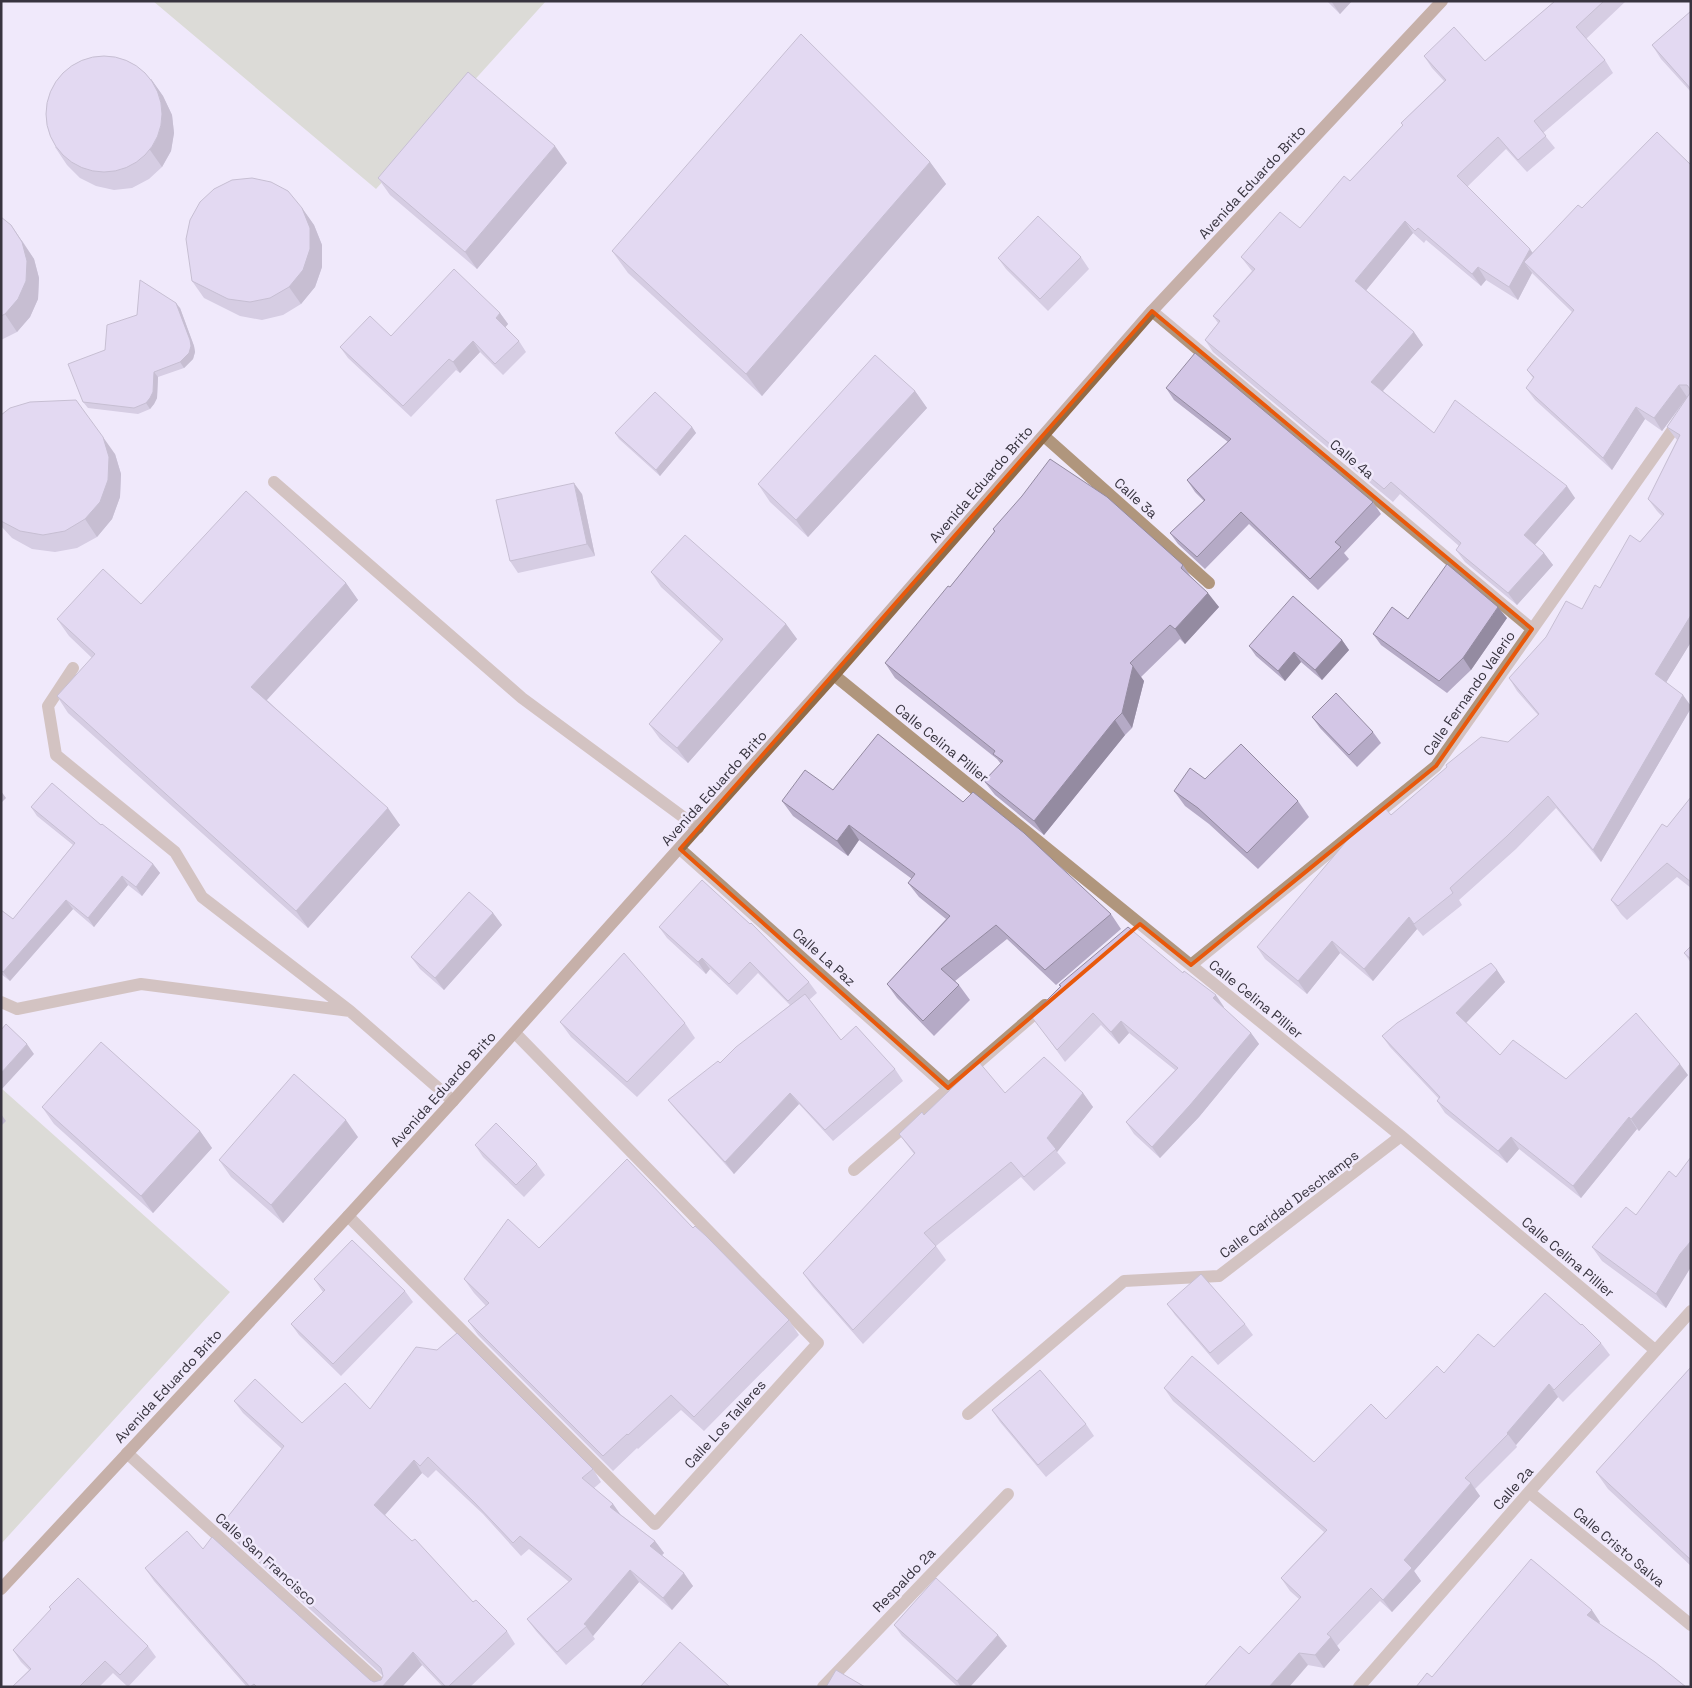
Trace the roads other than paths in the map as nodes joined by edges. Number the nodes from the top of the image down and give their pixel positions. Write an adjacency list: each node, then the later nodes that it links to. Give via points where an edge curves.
1 (1442, 1): 2 (street, Avenida Eduardo Brito)
2 (1152, 311): 4 (street, Avenida Eduardo Brito); 7 (street, Calle 4a)
3 (1691, 404): 7 (street, Calle Fernando Valerio)
4 (1044, 436): 6 (street, Calle 3a); 9 (street, Avenida Eduardo Brito)
5 (274, 482): 10 (street, via 522,698)
6 (1209, 583)
7 (1532, 629): 12 (street, Calle Fernando Valerio, via 1436,766)
8 (73, 668): 15 (street, via 48,706 56,755 175,852 202,896)
9 (834, 675): 10 (street, Avenida Eduardo Brito); 12 (street, Calle Celina Pillier, via 1137,927)
10 (698, 828): 11 (street, Avenida Eduardo Brito)
11 (680, 849): 16 (street, Avenida Eduardo Brito); 17 (street, Calle La Paz)
12 (1191, 965): 19 (street, Calle Celina Pillier)
13 (1051, 1000): 17 (street)
14 (1, 1002): 15 (street, via 17,1009 141,984)
15 (350, 1011): 18 (street)
16 (515, 1033): 18 (street, Avenida Eduardo Brito); 21 (street, Calle Los Talleres, via 818,1342 655,1524)
17 (948, 1088): 20 (street)
18 (453, 1101): 21 (street, Avenida Eduardo Brito)
19 (1401, 1136): 23 (street, Calle Celina Pillier); 24 (street, Calle Caridad Deschamps, via 1219,1276 1124,1281)
20 (854, 1170)
21 (348, 1216): 25 (street, Avenida Eduardo Brito)
22 (1691, 1311): 23 (street, Calle 2a)
23 (1655, 1350): 26 (street, Calle 2a)
24 (968, 1414)
25 (127, 1453): 28 (street, Avenida Eduardo Brito); 30 (street, Calle San Francisco)
26 (1529, 1492): 29 (street, Calle Cristo Salva); 32 (street, Calle 2a)
27 (1008, 1494): 31 (street, Respaldo 2a)
28 (1, 1589)
29 (1691, 1625)
30 (384, 1687)
31 (822, 1687)
32 (1360, 1687)

